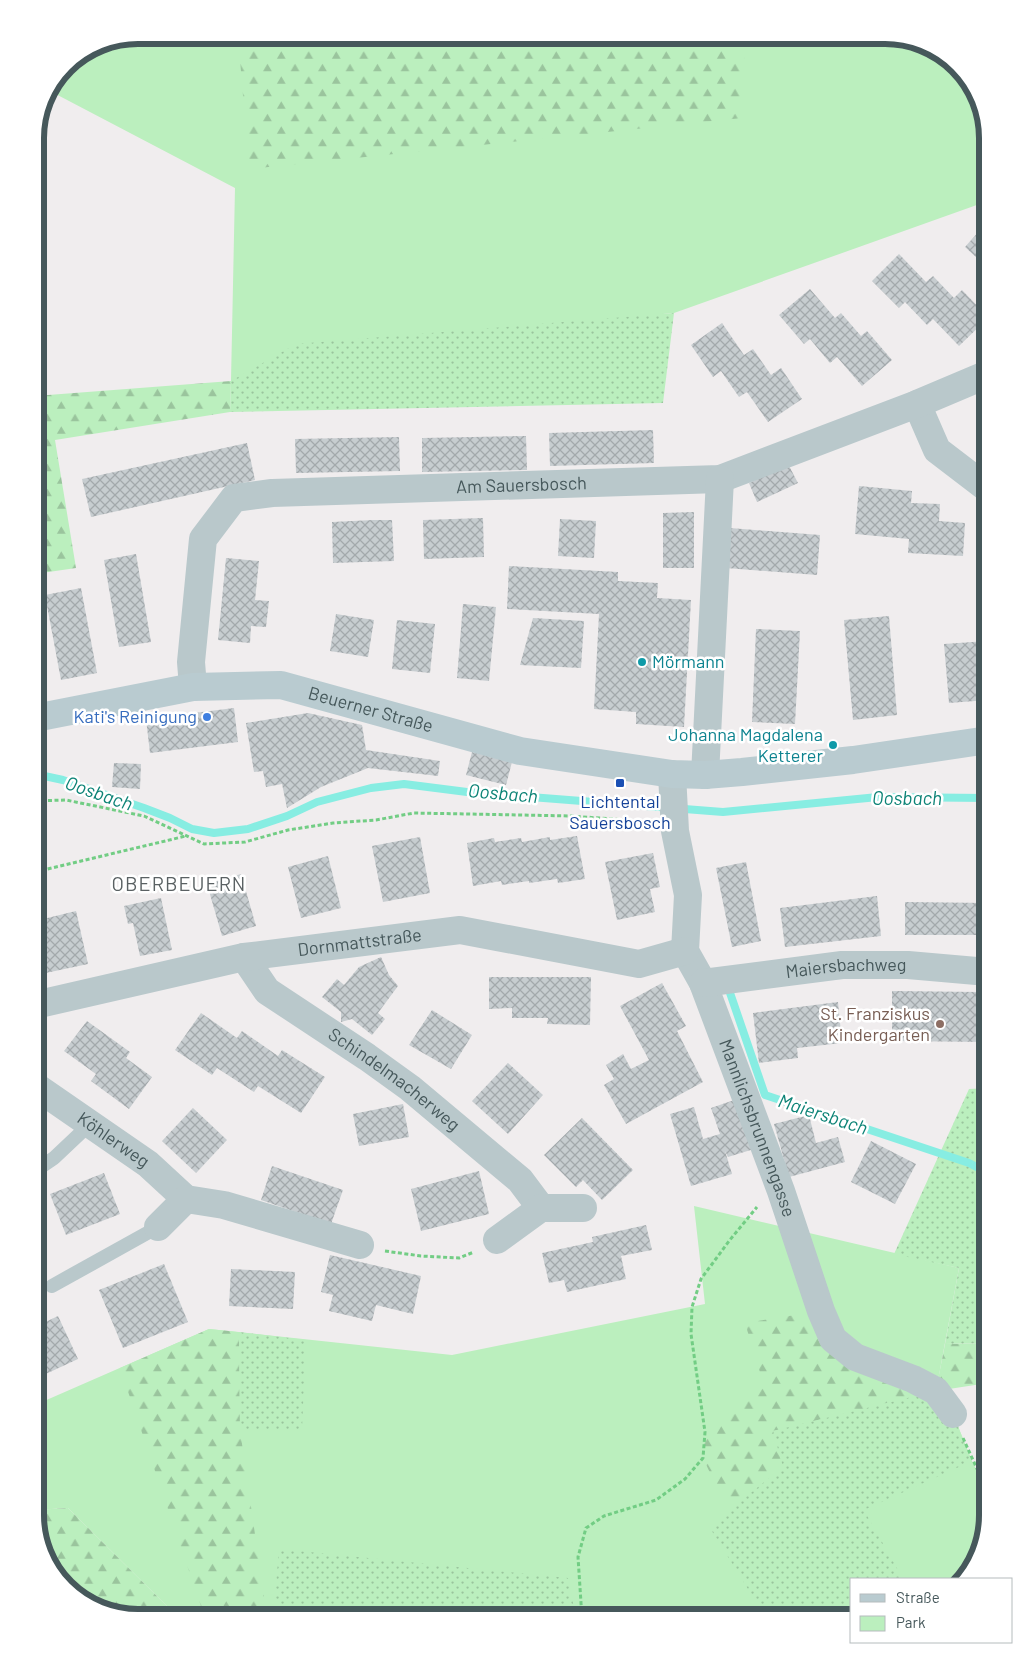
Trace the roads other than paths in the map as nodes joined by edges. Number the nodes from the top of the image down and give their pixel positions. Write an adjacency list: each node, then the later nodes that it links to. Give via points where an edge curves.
1 (979, 378): 2 (street, Am Sauersbosch)
2 (916, 404): 3 (street, Am Sauersbosch); 4 (street, via 937,450)
3 (720, 479): 5 (street, Am Sauersbosch, via 272,493 234,498 203,539 191,662); 8 (street)
4 (979, 483)
5 (193, 687): 6 (main road, Beuerner Straße); 9 (main road, Beuerner Straße, via 281,685 520,751)
6 (44, 716)
7 (979, 741): 8 (main road, Beuerner Straße, via 853,760)
8 (705, 775): 9 (main road, Beuerner Straße)
9 (673, 786): 10 (street, via 676,828 688,895)
10 (685, 951): 11 (street, Dornmattstraße, via 639,964 460,930); 13 (street, Mannlichsbrunnengasse)
11 (244, 957): 14 (street, Dornmattstraße); 19 (street, Schindelmacherweg, via 267,990 410,1088 520,1180)
12 (979, 971): 13 (street, Maiersbachweg, via 842,965)
13 (703, 983): 25 (street, Mannlichsbrunnengasse, via 781,1190 832,1339 855,1357 936,1391)
14 (44, 1003)
15 (44, 1092): 16 (street, Köhlerweg)
16 (90, 1124): 17 (lane); 18 (street, Köhlerweg, via 148,1164)
17 (44, 1165)
18 (186, 1199): 21 (street); 23 (street, via 224,1205)
19 (541, 1208): 20 (street); 22 (street)
20 (583, 1208)
21 (158, 1227): 24 (lane)
22 (497, 1240)
23 (360, 1245)
24 (52, 1286)
25 (953, 1414)

